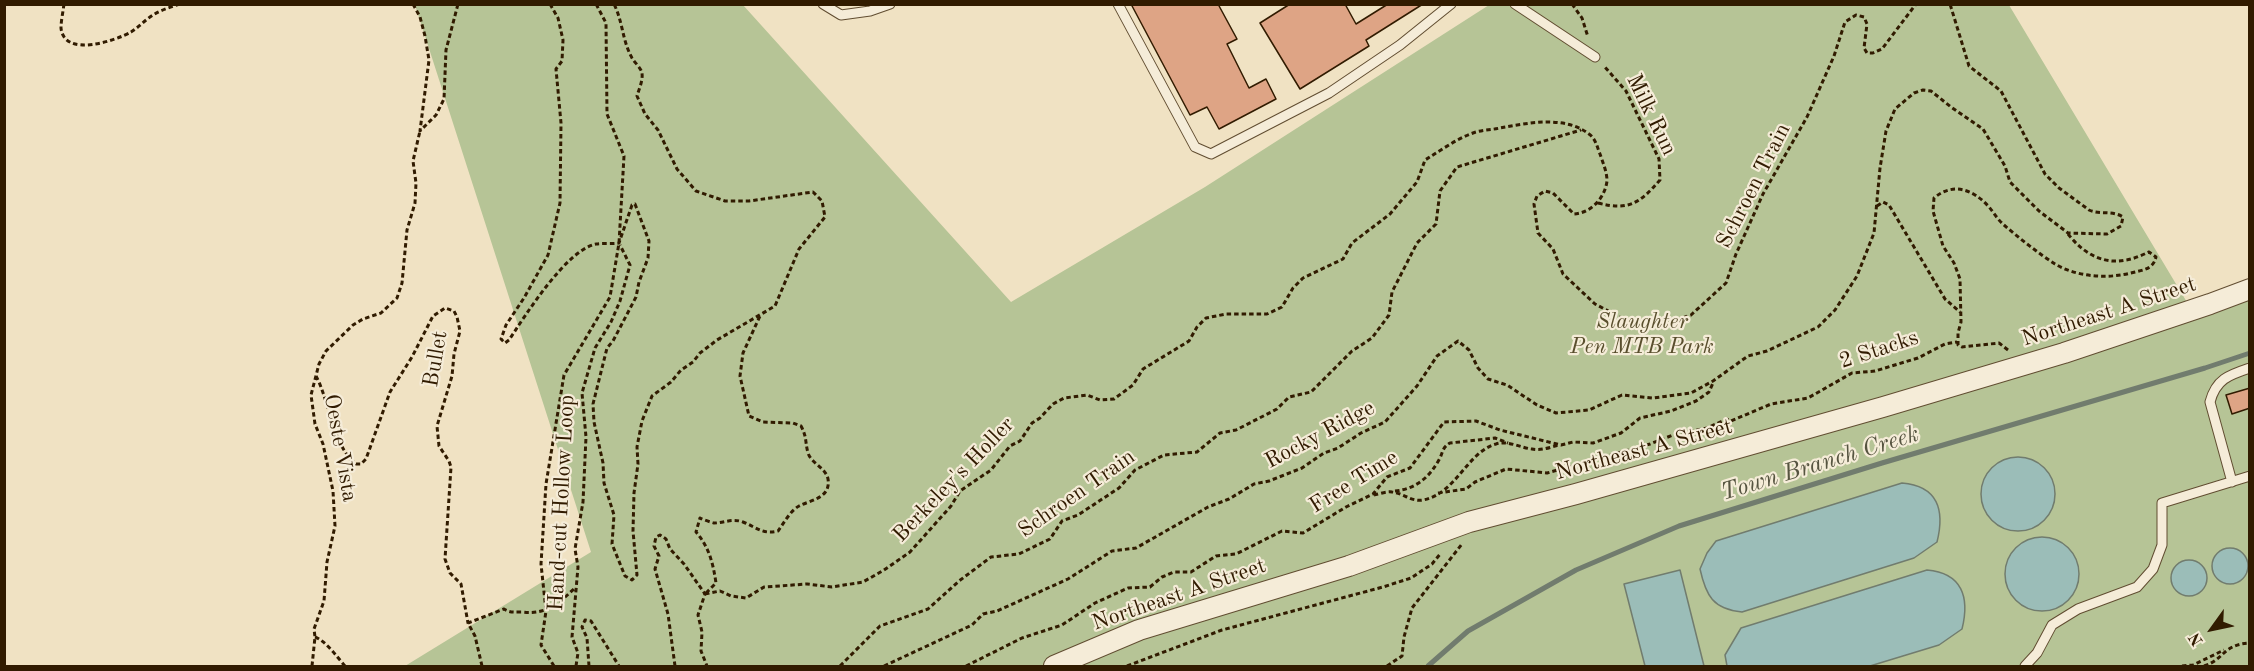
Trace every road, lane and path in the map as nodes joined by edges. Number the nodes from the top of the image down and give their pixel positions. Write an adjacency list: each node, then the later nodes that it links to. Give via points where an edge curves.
1 (63, 4): 2 (path, via 63,33 70,43 81,46 123,35 154,14)
2 (180, 4)
3 (413, 4): 18 (path, Oeste Vista, via 420,17 429,60)
4 (458, 4): 18 (path, via 447,50 444,99 436,115)
5 (550, 4): 22 (path, via 563,40 562,61 556,69 561,123 560,203 548,255 501,339 509,340 542,290 580,251 595,244)
6 (596, 4): 22 (path, via 606,23 607,114 624,156)
7 (614, 4): 25 (path, via 621,19 624,43 642,71 637,96 677,169 696,191 725,201 813,192 822,201 825,217 799,249 775,306)
8 (823, 4): 9 (lane, via 841,15)
9 (890, 4)
10 (1118, 4): 11 (lane, via 1195,147 1211,154 1329,93 1400,45)
11 (1451, 4)
12 (1515, 4): 16 (lane)
13 (1572, 4): 16 (path, Milk Run, via 1582,18)
14 (1916, 4): 19 (path, Schroen Train, via 1882,49 1873,53 1864,48 1864,17 1856,15 1845,22 1807,117 1763,194 1726,283 1691,315 1656,327 1626,321 1595,304 1563,274 1553,249 1538,233 1534,204 1537,195 1553,193 1574,214)
15 (1950, 4): 21 (path, via 1969,66 2001,91 2045,174 2089,210 2123,217 2121,226 2107,234)
16 (1595, 57): 19 (path, Milk Run, via 1626,91 1659,159 1660,180 1646,196 1628,206)
17 (1583, 130): 19 (path, via 1594,139 1605,169 1607,180); 43 (path, Berkeley's Holler, via 1562,123 1534,122 1474,132 1425,160 1417,182 1390,214 1352,243 1343,259 1304,278 1282,308 1267,314 1206,318 1189,340 1143,369 1132,385 1114,399 1100,400 1087,395 1053,404 991,470 960,491 910,552 863,582 832,587 764,587 746,598 720,591); 58 (path, Schroen Train, via 1457,167 1440,191 1436,224 1417,243 1392,292 1389,315 1372,338 1352,351 1311,392 1289,397 1278,409 1236,430 1220,433 1197,452 1164,455 1135,470 1119,488 1062,521 1050,539 1019,554 991,557 928,609 880,626)
18 (420, 131): 29 (path, Oeste Vista, via 413,161 415,203 397,298 381,314 363,319 340,336 326,351)
19 (1598, 203)
20 (1877, 206): 21 (path, via 1886,131 1895,109 1914,93 1931,91 1983,129 2010,182); 24 (path, via 1883,202 1889,205 1945,299); 30 (path, via 1874,233 1857,276 1835,310 1818,327 1748,356)
21 (2068, 233): 24 (path, via 2079,248 2102,260 2127,260 2149,252 2156,257 2154,264 2127,274 2081,274 2056,264 1968,191 1942,191 1934,198 1933,211 1943,246 1960,279)
22 (619, 243): 25 (path, via 635,204 649,242 648,258 636,297 607,348 593,404 604,483 614,515 612,544 625,576 632,580 637,575 633,531 637,447 652,396 709,346); 42 (path, Hand-cut Hollow Loop, via 630,265 611,322 595,348 582,393 586,437 583,501 575,549); 44 (path, via 610,297 564,375 545,496 541,564)
23 (2250, 289): 27 (street, Northeast A Street)
24 (1960, 312): 26 (path)
25 (760, 315): 43 (path, via 743,353 740,376 749,416 763,422 801,426 807,438 808,455 828,480 820,498 799,506 778,531 770,534 742,522 714,523 700,518 696,532 714,564 716,583)
26 (1958, 342): 27 (path, 2 Stacks, via 1962,347 1999,343); 36 (path, 2 Stacks, via 1875,371 1852,373 1808,398 1771,405 1707,428 1547,473 1506,469 1466,489)
27 (2027, 364): 61 (street, Northeast A Street, via 1469,522 1349,566 1139,630)
28 (2250, 368): 34 (lane, via 2219,381 2210,402)
29 (316, 376): 45 (path, Bullet, via 338,438 351,460 361,464 390,392 431,320 441,309 454,311 460,331 437,436 451,467 446,564 461,584); 46 (path, Oeste Vista, via 311,395 333,491 335,526)
30 (1713, 381): 32 (path, Free Time, via 1709,392 1696,401 1640,418 1621,433 1593,443); 59 (path, Rocky Ridge, via 1691,393 1653,398 1622,395 1589,410 1556,413 1507,385 1488,379 1469,350 1458,341 1437,356 1385,422 1302,468 1254,484 1136,548 1112,551 1068,579 983,614 972,625)
31 (1510, 444): 32 (path, via 1531,449); 35 (path, via 1495,438 1450,443 1427,478 1409,489); 36 (path, via 1497,443 1489,448)
32 (1561, 445): 37 (path, Free Time, via 1476,422 1444,422 1410,468 1387,477)
33 (2250, 476): 34 (lane)
34 (2232, 482): 64 (lane, via 2162,503 2162,545 2153,568 2136,586 2078,609 2052,626)
35 (1393, 491): 36 (path, 2 Stacks, via 1423,500); 37 (path)
36 (1438, 493)
37 (1369, 496): 60 (path, Free Time, via 1303,533 1282,531 1236,554 1216,556 1191,572 1174,572 1150,587 1128,588 1095,603 1062,625 1022,638)
38 (1467, 537): 63 (path, via 1412,608 1402,656)
39 (1461, 539): 40 (path)
40 (1455, 541)
41 (1446, 548): 62 (path, via 1432,564 1411,578 1222,630)
42 (576, 586): 44 (path, via 558,605); 53 (path, Hand-cut Hollow Loop, via 572,637 578,654)
43 (705, 594): 56 (path, via 666,539 656,537 654,546 659,556 655,569 668,614); 57 (path, via 698,615 701,651)
44 (546, 611): 45 (path, via 504,609); 52 (path, via 541,645)
45 (468, 623): 51 (path)
46 (315, 637): 49 (path, Oeste Vista); 50 (path, via 327,643)
47 (2250, 643): 48 (path)
48 (2225, 649): 65 (path, via 2193,665); 66 (path)
49 (312, 666)
50 (345, 666)
51 (482, 666)
52 (554, 666)
53 (576, 666)
54 (589, 666): 55 (path, via 582,627 585,620 591,621)
55 (619, 666)
56 (675, 666)
57 (707, 666)
58 (840, 666)
59 (884, 666)
60 (966, 666)
61 (1054, 666)
62 (1127, 666)
63 (1387, 666)
64 (2025, 666)
65 (2182, 666)
66 (2204, 666)

